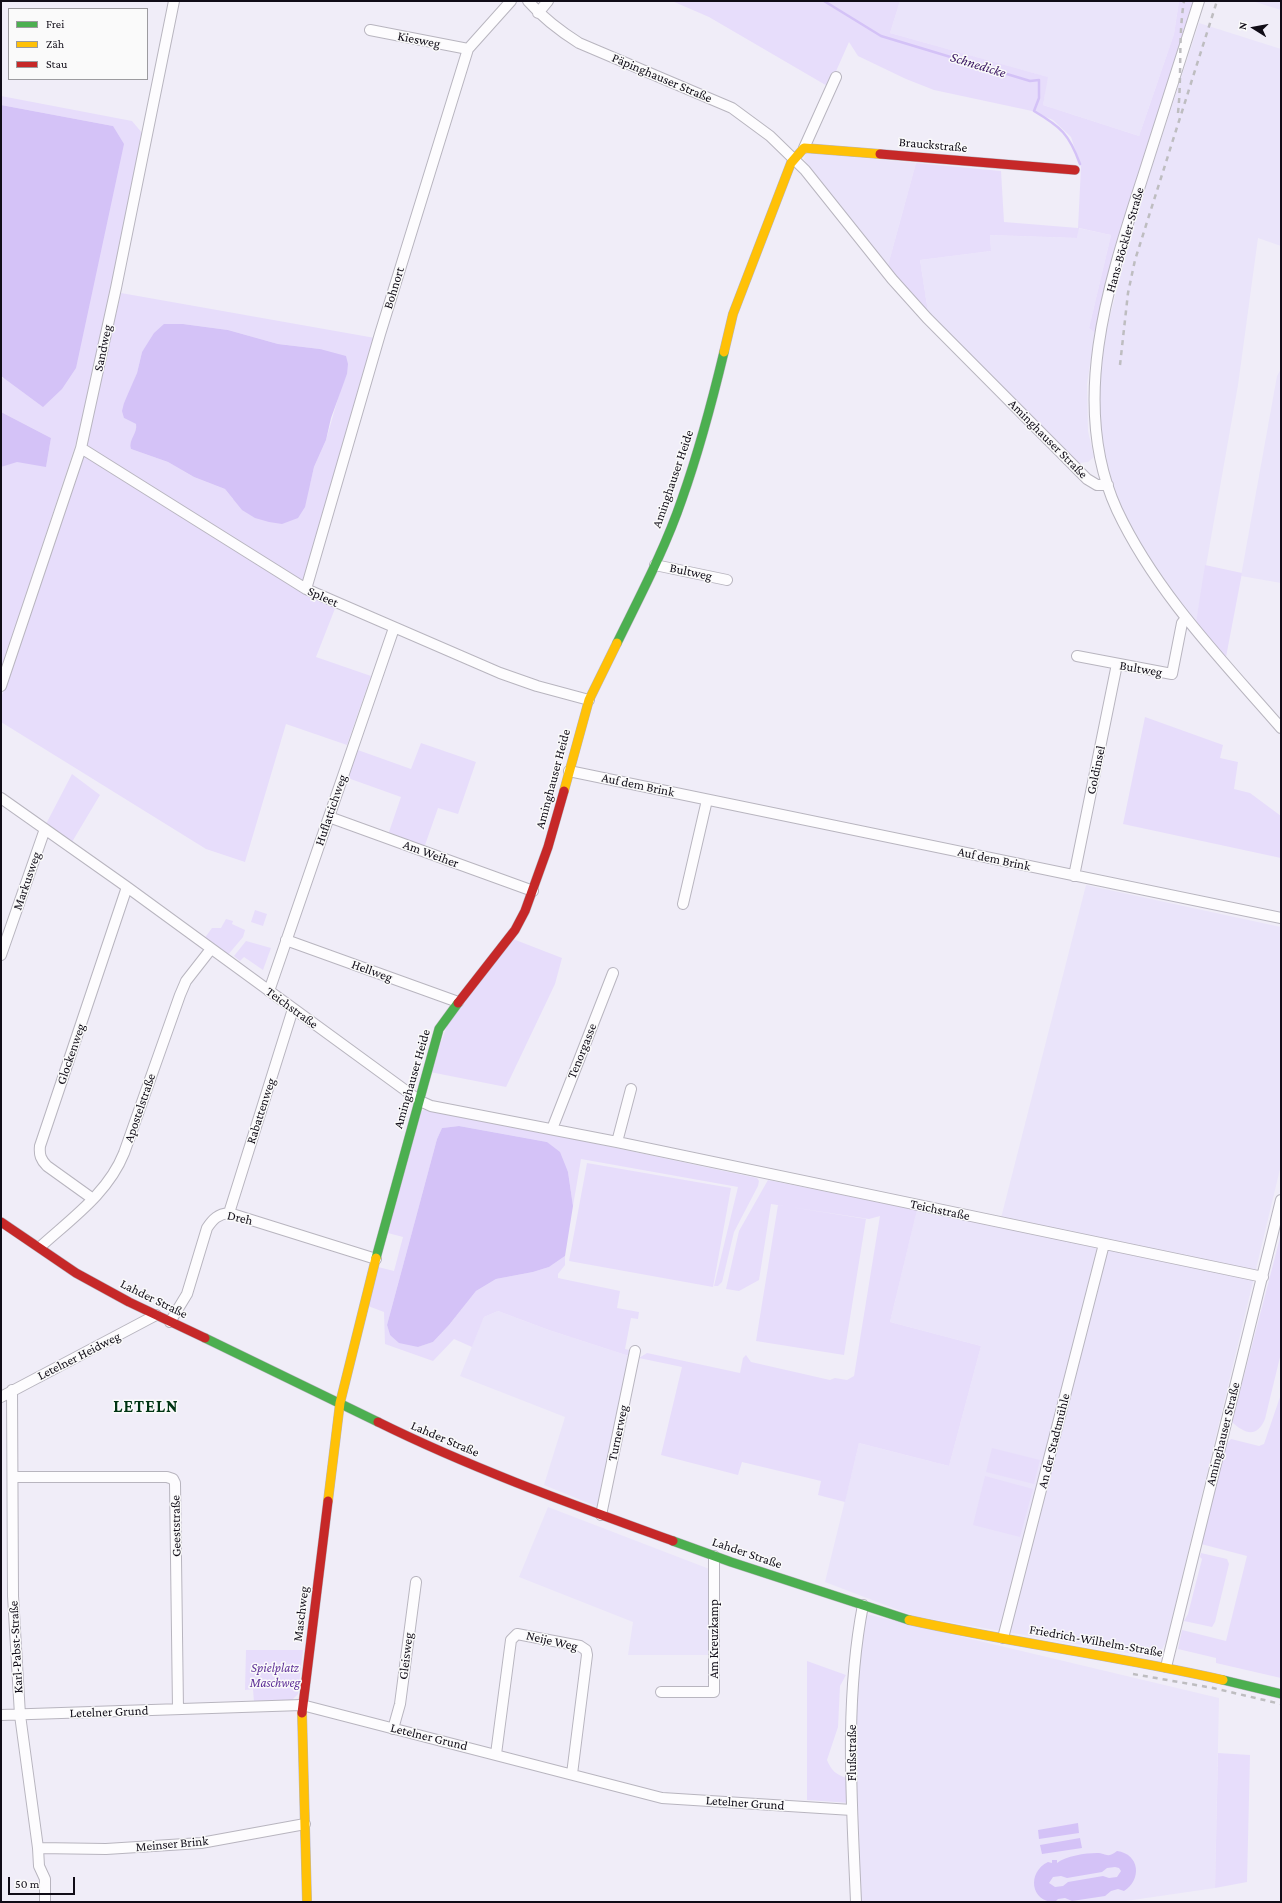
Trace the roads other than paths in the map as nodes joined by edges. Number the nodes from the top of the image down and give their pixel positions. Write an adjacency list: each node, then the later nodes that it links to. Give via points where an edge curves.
1 (174, 1): 13 (street, Sandweg)
2 (511, 1): 8 (street, Bohnort)
3 (528, 1): 6 (street, Päpinghauser Straße)
4 (548, 1): 6 (street)
5 (1199, 1): 14 (street, Hans-Böckler-Straße, via 1116,262 1107,301 1097,358 1094,405 1099,451)
6 (538, 12): 11 (street, Päpinghauser Straße, via 557,29 579,43 732,108 770,136)
7 (370, 30): 8 (street, Kiesweg)
8 (468, 49): 17 (street, Bohnort, via 380,334)
9 (836, 77): 10 (street)
10 (804, 148): 11 (street); 12 (street, Brauckstraße)
11 (794, 158): 14 (street, Aminghauser Straße, via 927,318 1087,479 1097,485); 15 (street, Aminghauser Heide, via 733,314 698,451 682,500)
12 (1075, 170)
13 (81, 448): 17 (street, Spleet); 22 (street, Sandweg)
14 (1108, 485): 18 (street, via 1116,509 1136,547)
15 (655, 565): 16 (street, Bultweg); 23 (street, Aminghauser Heide)
16 (727, 580)
17 (306, 590): 19 (street, Spleet)
18 (1186, 618): 21 (street, Bultweg, via 1182,623 1172,674); 24 (street)
19 (394, 628): 23 (street, Spleet, via 500,673); 28 (street, Huflattichweg)
20 (1077, 656): 21 (street, Bultweg)
21 (1117, 664): 30 (street, Goldinsel)
22 (1, 686)
23 (588, 700): 25 (street, Aminghauser Heide)
24 (1281, 728)
25 (569, 771): 27 (street, Auf dem Brink); 32 (street, Aminghauser Heide)
26 (1, 798): 29 (street, Teichstraße)
27 (707, 800): 30 (street, Auf dem Brink); 33 (street)
28 (329, 817): 32 (street, Am Weiher); 35 (street, Huflattichweg)
29 (44, 829): 31 (street, Teichstraße); 37 (street, Markusweg)
30 (1074, 876): 34 (street, Auf dem Brink)
31 (127, 887): 36 (street, Teichstraße); 46 (street, Glockenweg, via 40,1146 41,1160 47,1166)
32 (533, 891): 40 (street, Aminghauser Heide, via 515,930)
33 (683, 904)
34 (1281, 918)
35 (286, 940): 39 (street, Huflattichweg); 40 (street, Hellweg)
36 (211, 949): 39 (street, Teichstraße); 46 (street, Apostelstraße, via 186,981 120,1164)
37 (1, 955)
38 (613, 973): 44 (street, Tenorgasse)
39 (269, 991): 41 (street, Teichstraße)
40 (458, 1002): 43 (street, Aminghauser Heide, via 439,1028)
41 (293, 1009): 43 (street, Teichstraße); 48 (street, Rabattenweg)
42 (631, 1089): 45 (street)
43 (420, 1101): 44 (street, Teichstraße, via 431,1106); 52 (street, Aminghauser Heide)
44 (552, 1130): 45 (street, Teichstraße)
45 (617, 1142): 50 (street, Teichstraße)
46 (94, 1199): 51 (street, Apostelstraße)
47 (1281, 1200): 53 (street, Aminghauser Straße)
48 (229, 1213): 52 (street, Dreh); 55 (street, Dreh, via 220,1214 207,1228 187,1294)
49 (1, 1222): 51 (street, Lahder Straße)
50 (1104, 1244): 53 (street, Teichstraße); 66 (street, An der Stadtmühle)
51 (40, 1247): 54 (street, Lahder Straße, via 76,1273)
52 (376, 1259): 59 (street, Aminghauser Heide)
53 (1263, 1277): 67 (street, Aminghauser Straße)
54 (156, 1315): 55 (street, Lahder Straße); 57 (street, Letelner Heidweg)
55 (170, 1322): 59 (street, Lahder Straße)
56 (635, 1351): 61 (street, Turnerweg)
57 (12, 1390): 58 (street, Letelner Heidweg); 60 (street, Karl-Pabst-Straße)
58 (1, 1396)
59 (340, 1402): 61 (street, Lahder Straße, via 415,1440); 70 (street, Maschweg)
60 (13, 1477): 71 (street, Geeststraße, via 167,1477 175,1483); 73 (street, Karl-Pabst-Straße, via 13,1596)
61 (601, 1515): 62 (street, Lahder Straße)
62 (714, 1556): 64 (street, Lahder Straße); 68 (street, Am Kreuzkamp, via 714,1692)
63 (416, 1582): 74 (street, Gleisweg, via 400,1704)
64 (863, 1606): 65 (street, Lahder Straße); 77 (street, Flußstraße, via 852,1682)
65 (906, 1619): 66 (street, Friedrich-Wilhelm-Straße)
66 (1004, 1638): 67 (street, Friedrich-Wilhelm-Straße)
67 (1166, 1667): 69 (street, Friedrich-Wilhelm-Straße)
68 (661, 1692)
69 (1281, 1694)
70 (302, 1705): 71 (street, Letelner Grund); 74 (street, Letelner Grund); 78 (street, Maschweg)
71 (178, 1709): 73 (street, Letelner Grund)
72 (1, 1715): 73 (street, Letelner Grund)
73 (20, 1715): 79 (street, Karl-Pabst-Straße)
74 (393, 1729): 75 (street, Letelner Grund)
75 (496, 1754): 76 (street, Letelner Grund); 76 (street, Neije Weg, via 513,1636 517,1634 580,1646 586,1650 587,1655)
76 (572, 1774): 77 (street, Letelner Grund, via 662,1798)
77 (852, 1810): 82 (street, Flußstraße)
78 (305, 1824): 79 (street, Meinser Brink, via 201,1843 106,1849); 81 (street, Maschweg)
79 (38, 1848): 80 (street, Karl-Pabst-Straße, via 39,1866 45,1879)
80 (45, 1902)
81 (307, 1902)
82 (856, 1902)

